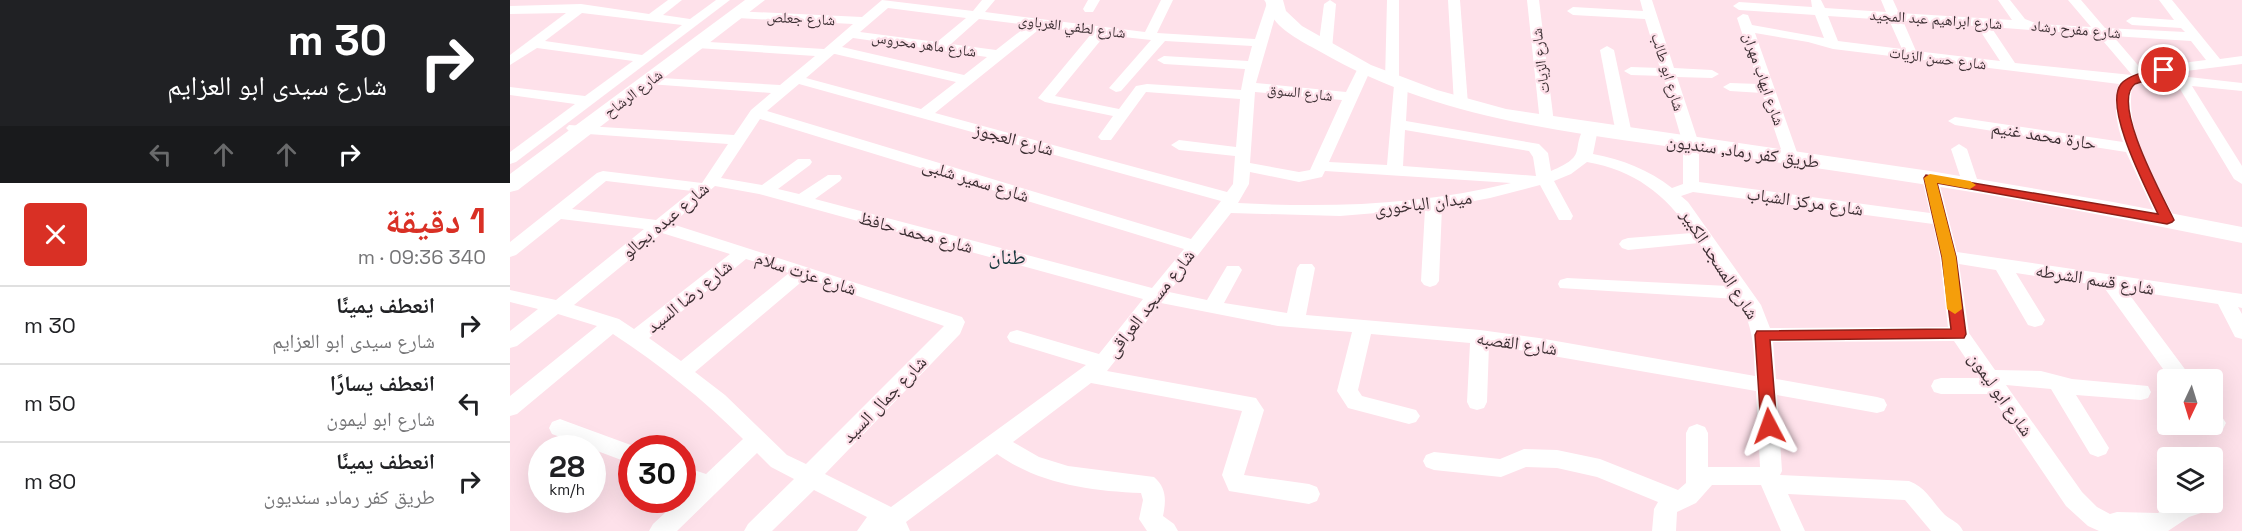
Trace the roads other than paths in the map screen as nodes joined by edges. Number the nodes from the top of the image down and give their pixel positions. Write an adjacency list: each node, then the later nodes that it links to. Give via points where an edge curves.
1 (594, 0): 20 (street)
2 (676, 0): 26 (street)
3 (756, 0): 19 (street, شارع الرشاح)
4 (988, 0): 23 (street)
5 (1167, 0): 38 (street)
6 (1273, 0): 41 (street, شارع مسجد العراقى); 45 (street, طريق كفر رماد, سنديون, via 1286,23)
7 (1394, 0): 65 (street)
8 (1454, 0): 75 (street)
9 (1533, 0): 80 (street, شارع الزيات)
10 (1646, 0): 24 (street, شارع ابو طالب)
11 (1887, 0): 25 (street)
12 (2004, 0): 33 (street, شارع مفرح رشاد)
13 (2074, 0): 36 (street)
14 (2165, 0): 32 (street)
15 (888, 2): 23 (street, شارع لطفي الغرباوى); 27 (street, شارع عبده بجالو)
16 (1330, 3): 45 (street)
17 (1738, 3): 18 (street, شارع ابراهيم عبد المجيد); 34 (street, شارع ايهاب مهران)
18 (1818, 6): 25 (street, شارع ابراهيم عبد المجيد); 43 (street)
19 (730, 7): 27 (street, شارع جعلص); 31 (street, شارع الرشاح); 42 (street, شارع الرشاح)
20 (580, 9): 21 (street); 26 (street); 40 (street)
21 (510, 10)
22 (1573, 11): 24 (street)
23 (976, 15): 29 (street, شارع لطفي الغرباوى); 44 (street)
24 (1651, 15): 59 (street, شارع ابو طالب)
25 (1894, 16): 30 (street, شارع ابراهيم عبد المجيد); 48 (street)
26 (651, 18): 31 (street)
27 (865, 21): 37 (street, شارع عبده بجالو)
28 (2132, 21): 32 (street)
29 (1040, 22): 35 (street, شارع لطفي الغرباوى); 49 (street)
30 (1981, 22): 33 (street, شارع ابراهيم عبد المجيد); 56 (street)
31 (693, 23): 50 (street, شارع الرشاح)
32 (2184, 24): 39 (street)
33 (2024, 25): 36 (street, شارع مفرح رشاد)
34 (1746, 28): 43 (street, شارع حسن الزيات); 70 (street, شارع ايهاب مهران)
35 (1102, 30): 38 (street, شارع لطفي الغرباوى); 78 (street, via 1045,98)
36 (2102, 32): 39 (street, شارع مفرح رشاد); 61 (street)
37 (850, 34): 44 (street, شارع ماهر محروس); 47 (street, شارع عبده بجالو)
38 (1155, 36): 41 (street, شارع لطفي الغرباوى); 69 (street)
39 (2195, 37): 54 (street)
40 (533, 43): 50 (street); 51 (street)
41 (1260, 43): 55 (street, شارع مسجد العراقى)
42 (697, 44): 47 (street); 62 (street, شارع الرشاح)
43 (1833, 45): 48 (street, شارع حسن الزيات)
44 (941, 46): 49 (street, شارع ماهر محروس)
45 (1325, 49): 57 (street, طريق كفر رماد, سنديون)
46 (1607, 50): 85 (street)
47 (830, 51): 63 (street); 66 (street, شارع عبده بجالو)
48 (1911, 54): 56 (street, شارع حسن الزيات)
49 (999, 55): 63 (street)
50 (644, 59): 74 (street, شارع الرشاح)
51 (510, 60)
52 (1164, 60): 55 (street)
53 (2242, 60): 54 (street)
54 (2217, 64): 61 (street, via 2177,68)
55 (1253, 65): 72 (street, شارع مسجد العراقى)
56 (2011, 67): 61 (street, شارع حسن الزيات)
57 (1364, 69): 65 (street, طريق كفر رماد, سنديون); 73 (street)
58 (1632, 71): 59 (street)
59 (1669, 73): 60 (street); 88 (street, شارع ابو طالب)
60 (1712, 74)
61 (2135, 79): 64 (street, شارع حسن الزيات); 91 (street, via 2125,85 2122,97)
62 (650, 80): 66 (street, شارع العجوز); 83 (street, شارع الرشاح)
63 (966, 80): 77 (street)
64 (2182, 81): 68 (street, شارع حسن الزيات); 103 (street)
65 (1397, 83): 75 (street, طريق كفر رماد, سنديون); 81 (street)
66 (790, 85): 76 (street, شارع عبده بجالو); 77 (street, شارع العجوز)
67 (1730, 87): 70 (street)
68 (2242, 87)
69 (1116, 88)
70 (1767, 89): 94 (street, شارع ايهاب مهران)
71 (510, 91): 74 (street)
72 (1248, 91): 73 (street, شارع السوق); 78 (street, شارع السوق, via 1141,89); 96 (street, شارع مسجد العراقى)
73 (1352, 97): 98 (street)
74 (587, 101): 82 (street, شارع الرشاح)
75 (1461, 104): 80 (street, طريق كفر رماد, سنديون)
76 (756, 113): 87 (street, شارع عبده بجالو); 121 (street, شارع سمير شلبى)
77 (924, 114): 111 (street, شارع العجوز)
78 (1123, 114): 86 (street)
79 (1954, 121): 91 (street, حارة محمد غنيم)
80 (1547, 123): 84 (street, طريق كفر رماد, سنديون)
81 (1398, 124): 99 (street); 102 (street, via 1534,147 1540,152)
82 (554, 127): 83 (street); 90 (street, شارع الرشاح)
83 (585, 129): 87 (street); 105 (street, شارع الرشاح)
84 (1590, 129): 85 (street, طريق كفر رماد, سنديون); 93 (street)
85 (1624, 134): 88 (street, طريق كفر رماد, سنديون)
86 (1106, 136)
87 (737, 140): 104 (street, شارع عبده بجالو)
88 (1691, 144): 94 (street, طريق كفر رماد, سنديون); 107 (street, شارع ابو طالب)
89 (1179, 145): 96 (street)
90 (517, 148): 95 (street, شارع الرشاح)
91 (2133, 148): 116 (street)
92 (1959, 149): 106 (street)
93 (1583, 157): 102 (street, ميدان الباخورى, via 1571,167); 109 (street, شارع المسجد الكبير, via 1625,167)
94 (1791, 158): 101 (street, طريق كفر رماد, سنديون)
95 (510, 159)
96 (1243, 159): 98 (street, via 1306,177 1314,176); 111 (street, شارع مسجد العراقى, via 1241,184)
97 (804, 162): 108 (street)
98 (1321, 166): 99 (street)
99 (1395, 171): 102 (street)
100 (834, 178): 110 (street)
101 (1930, 178): 106 (street, طريق كفر رماد, سنديون); 115 (street, شارع ابو ليمون)
102 (1542, 179): 112 (street, ميدان الباخورى); 114 (street, via 1558,196)
103 (2242, 179)
104 (709, 184): 108 (street, شارع محمد حافظ); 113 (street, شارع محمد حافظ, via 603,176); 117 (street, شارع عبده بجالو)
105 (510, 185)
106 (1971, 185): 116 (street, طريق كفر رماد, سنديون)
107 (1691, 187): 109 (street, شارع مركز الشباب); 115 (street, شارع مركز الشباب)
108 (765, 190): 110 (street, شارع محمد حافظ)
109 (1671, 194): 119 (street, شارع المسجد الكبير)
110 (801, 201): 133 (street, شارع محمد حافظ)
111 (1229, 203): 112 (street, ميدان الباخورى, via 1321,212); 121 (street, شارع مسجد العراقى)
112 (1434, 204): 129 (street)
113 (559, 213): 117 (street, شارع عزت سلام); 122 (street)
114 (1565, 216)
115 (1940, 220): 124 (street, شارع ابو ليمون)
116 (2167, 220): 118 (street, طريق كفر رماد, سنديون)
117 (659, 226): 123 (street, شارع عزت سلام); 136 (street, شارع عبده بجالو)
118 (2242, 235)
119 (1704, 237): 120 (street); 132 (street, شارع المسجد الكبير)
120 (1628, 244)
121 (1195, 246): 133 (street, شارع مسجد العراقى)
122 (510, 251)
123 (743, 253): 128 (street, شارع عزت سلام); 148 (street, شارع رضا السيد)
124 (1949, 257): 125 (street, شارع قسم الشرطه); 144 (street, شارع ابو ليمون)
125 (2001, 264): 130 (street, شارع قسم الشرطه); 139 (street)
126 (1306, 268): 140 (street)
127 (1233, 270): 137 (street)
128 (803, 271): 138 (street, شارع عزت سلام); 152 (street)
129 (1430, 281)
130 (2109, 281): 135 (street, شارع قسم الشرطه); 151 (street)
131 (1567, 284): 132 (street)
132 (1742, 293): 145 (street, شارع المسجد الكبير, via 1754,310)
133 (1155, 295): 137 (street, شارع القصبه); 150 (street, شارع مسجد العراقى)
134 (510, 296): 136 (street, شارع مسجد العراقى)
135 (2233, 300): 143 (street)
136 (557, 306): 141 (street, شارع مسجد العراقى); 149 (street, شارع عبده بجالو)
137 (1212, 308): 140 (street, شارع القصبه)
138 (952, 320): 169 (street, شارع جمال السيد, via 953,329)
139 (2035, 320)
140 (1295, 321): 142 (street, شارع القصبه)
141 (612, 324): 148 (street, شارع مسجد العراقى); 160 (street)
142 (1363, 326): 147 (street, شارع القصبه); 161 (street, via 1349,396 1355,402)
143 (2242, 332)
144 (1959, 334): 145 (street); 153 (street, شارع ابو ليمون)
145 (1763, 335): 156 (street, شارع المسجد الكبير)
146 (1017, 337): 150 (street)
147 (1480, 337): 156 (street, شارع القصبه); 158 (street)
148 (636, 338): 152 (street, شارع مسجد العراقى)
149 (510, 341)
150 (1096, 369): 165 (street, شارع مسجد العراقى); 173 (street, via 1249,404 1253,410 1251,421 1233,476 1237,484)
151 (2174, 369)
152 (681, 372): 164 (street, شارع مسجد العراقى, via 718,401)
153 (1992, 382): 154 (street); 155 (street); 176 (street, شارع ابو ليمون, via 2074,499)
154 (2057, 382): 157 (street, via 2072,387); 166 (street)
155 (1941, 386)
156 (1766, 387): 159 (street, شارع القصبه); 171 (street, شارع المسجد الكبير)
157 (2141, 392)
158 (1478, 402)
159 (1877, 405)
160 (510, 408)
161 (1409, 416)
162 (560, 428): 167 (street)
163 (1696, 433): 174 (street)
164 (757, 440): 169 (street, شارع مسجد العراقى, via 779,461); 172 (street)
165 (997, 442): 177 (street, شارع مسجد العراقى); 178 (street, via 1012,455 1040,469 1073,479 1146,484 1154,495)
166 (2098, 448)
167 (618, 450)
168 (1434, 461): 174 (street, via 1501,468 1524,458 1557,459)
169 (810, 478): 177 (street, شارع مسجد العراقى); 180 (street)
170 (696, 480): 172 (street)
171 (1770, 480): 174 (street, via 1707,476); 182 (street); 183 (street, via 1909,491 1919,497 1938,525)
172 (710, 485): 179 (street)
173 (1310, 494)
174 (1688, 494): 181 (street, via 1666,509)
175 (2176, 513): 176 (street, via 2162,523)
176 (2100, 522): 184 (street, شارع ابو ليمون)
177 (886, 524)
178 (1154, 527)
179 (661, 531)
180 (756, 531)
181 (1664, 531)
182 (1793, 531)
183 (1950, 531)
184 (2132, 531)

